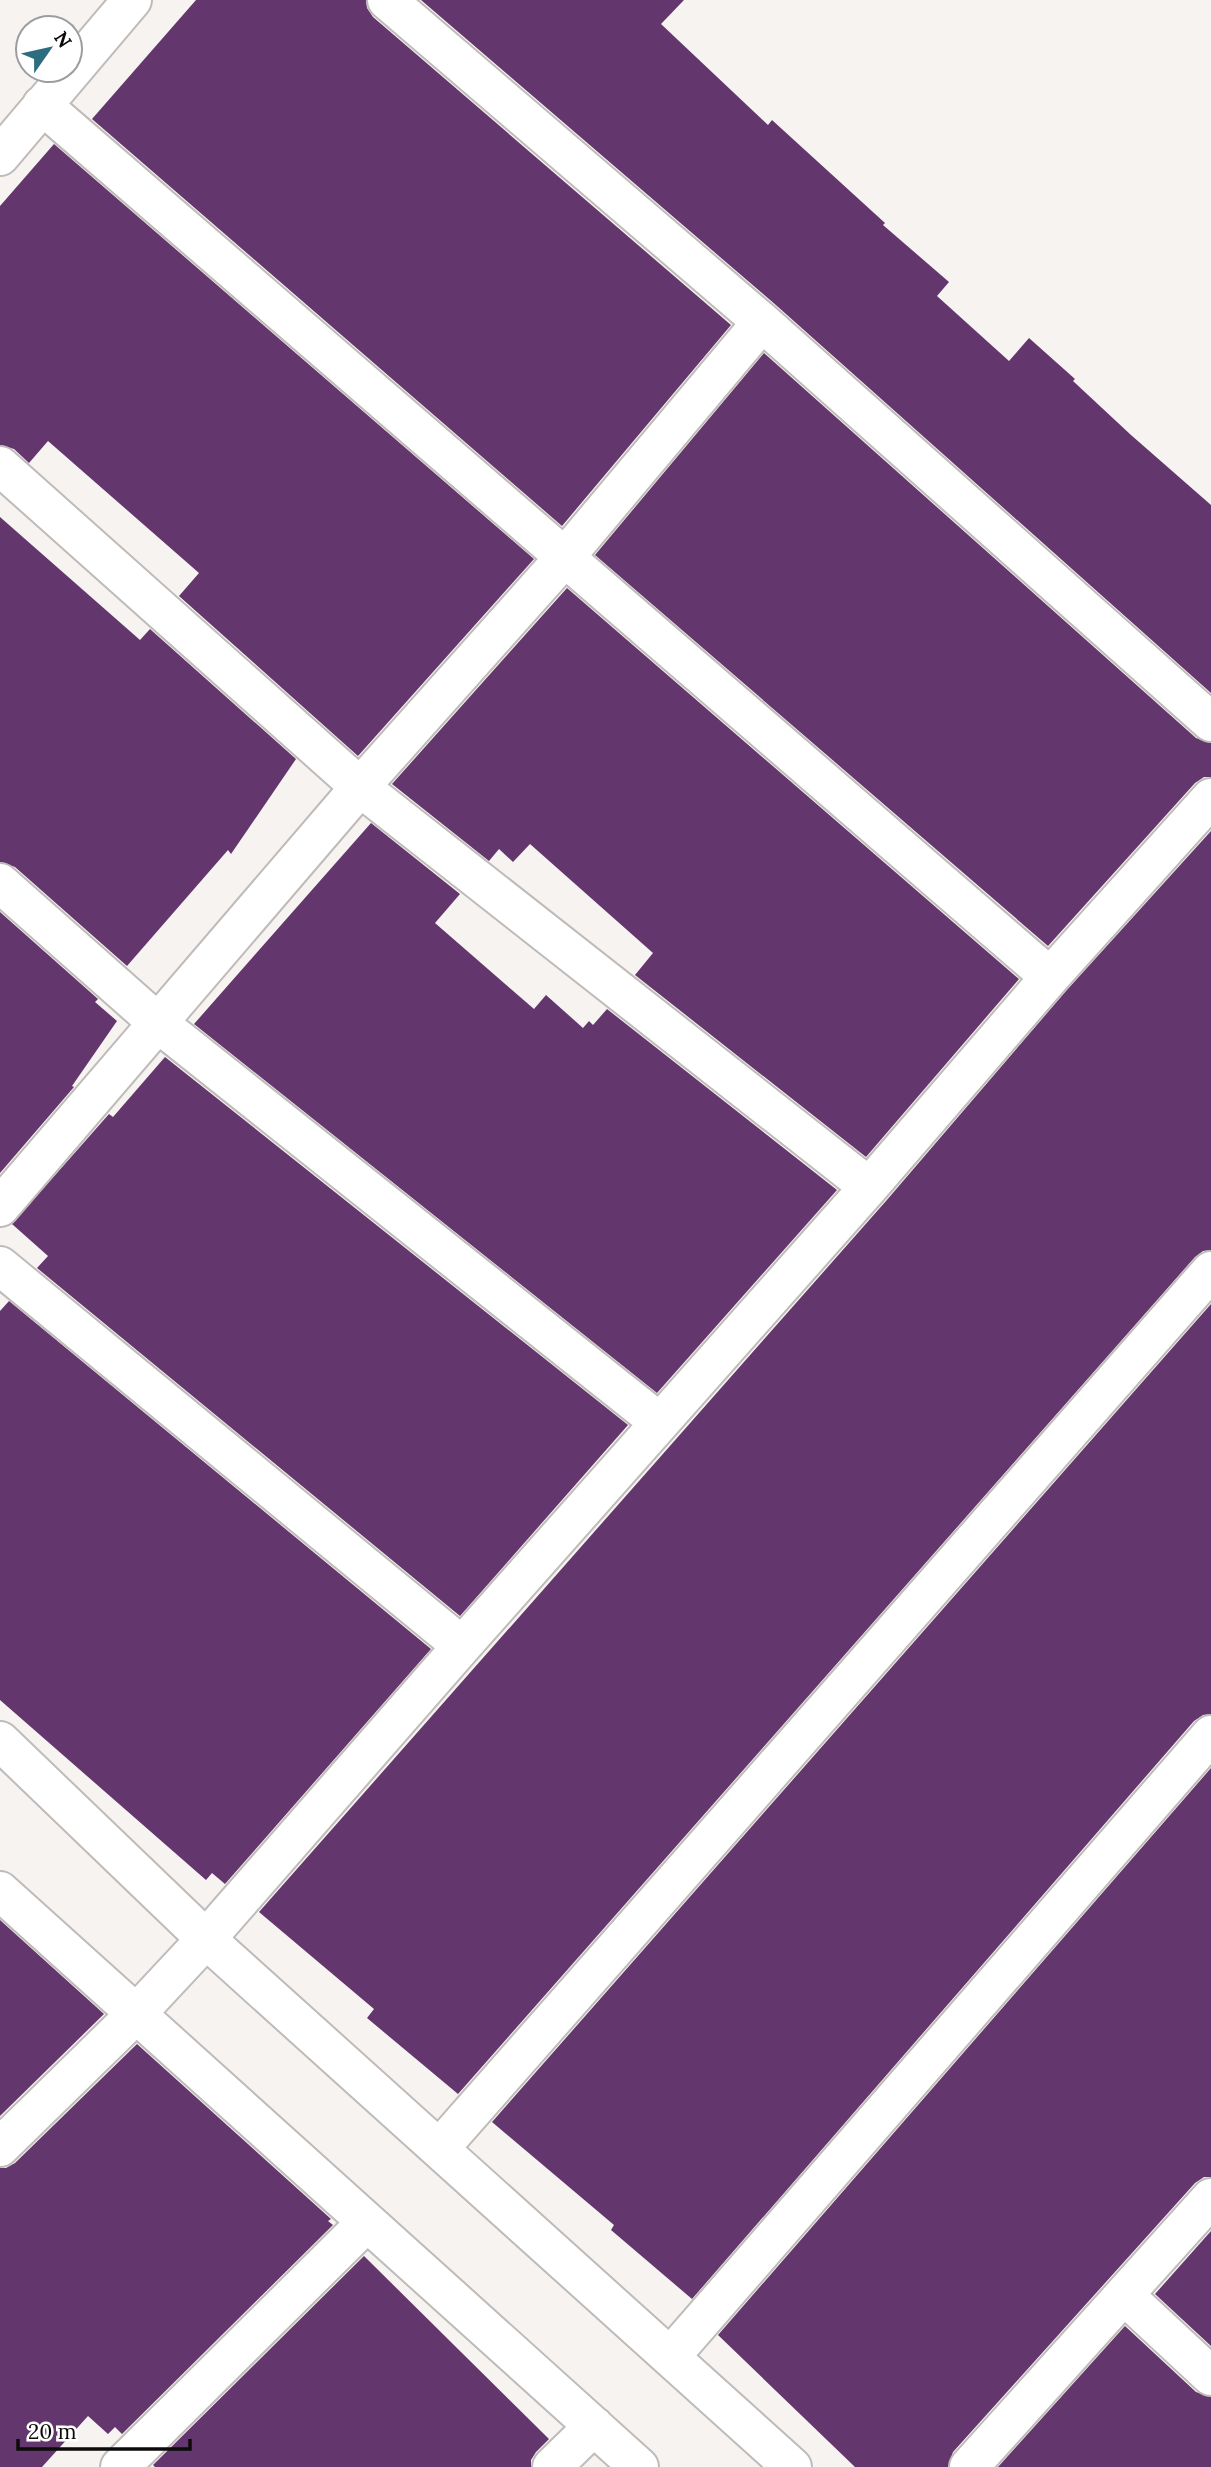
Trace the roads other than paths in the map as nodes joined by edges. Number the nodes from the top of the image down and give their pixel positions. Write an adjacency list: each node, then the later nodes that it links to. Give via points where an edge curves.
1 (132, 0): 3 (street)
2 (387, 0): 5 (street)
3 (42, 105): 4 (street); 7 (street)
4 (0, 156)
5 (762, 322): 7 (street); 8 (street)
6 (0, 466): 9 (street)
7 (565, 557): 9 (street); 12 (street)
8 (1211, 722)
9 (360, 787): 13 (street); 14 (street)
10 (1211, 798): 12 (street)
11 (0, 883): 13 (street)
12 (1050, 977): 14 (street)
13 (158, 1023): 15 (street); 18 (street)
14 (869, 1187): 18 (street)
15 (0, 1207)
16 (0, 1266): 19 (street)
17 (1211, 1271): 26 (street)
18 (659, 1422): 19 (street)
19 (462, 1646): 23 (street)
20 (1211, 1735): 30 (street)
21 (0, 1741): 23 (street)
22 (0, 1891): 24 (street)
23 (206, 1939): 24 (street); 26 (street)
24 (136, 2014): 25 (street); 28 (street)
25 (0, 2147)
26 (439, 2149): 30 (street)
27 (1211, 2198): 29 (street)
28 (368, 2222): 32 (street); 33 (street)
29 (1124, 2295): 31 (street); 37 (street)
30 (670, 2357): 36 (street)
31 (1211, 2376)
32 (594, 2426): 34 (street); 35 (street)
33 (120, 2467)
34 (552, 2467)
35 (639, 2467)
36 (792, 2467)
37 (969, 2467)

